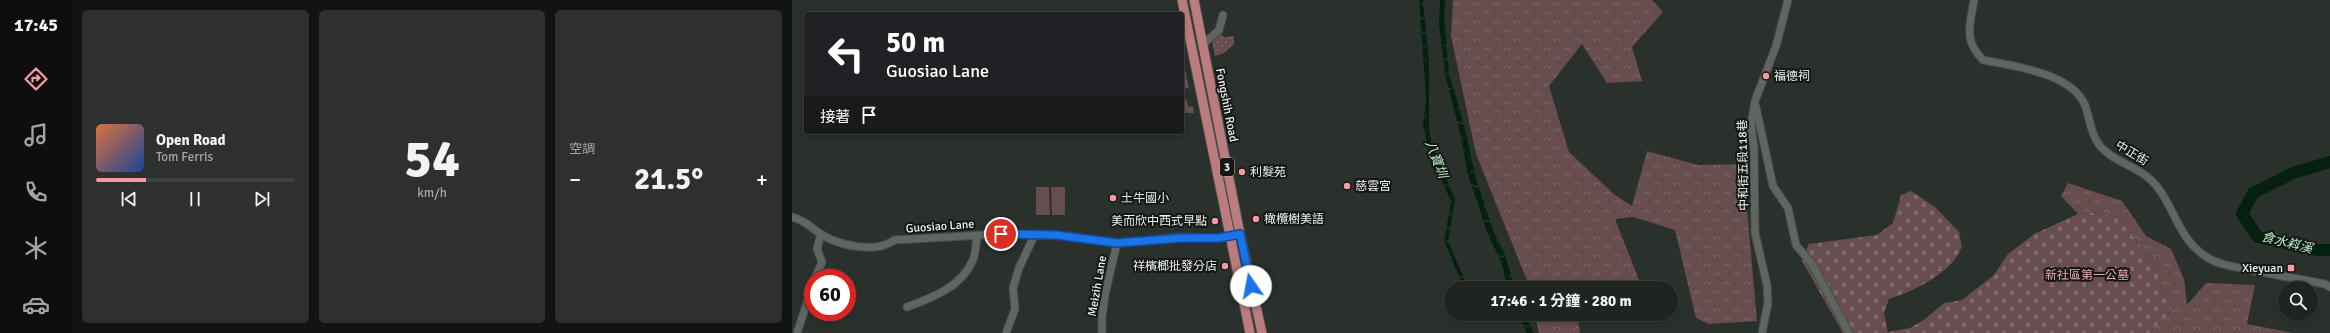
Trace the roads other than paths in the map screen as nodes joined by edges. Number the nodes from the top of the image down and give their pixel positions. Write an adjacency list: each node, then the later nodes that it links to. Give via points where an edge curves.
1 (1182, 0): 9 (main road, Fongshih Road / 3)
2 (1194, 0): 6 (main road, Fongshih Road / 3)
3 (1788, 0): 7 (street, 中和街五段118巷, via 1776,46)
4 (1974, 0): 18 (street, 中正街, via 1970,44 1983,60 2047,75 2070,87 2084,104 2101,148 2146,174 2154,182 2181,232 2199,252 2222,264)
5 (1223, 15): 6 (street, via 1219,30)
6 (1202, 45): 8 (main road, Fongshih Road / 3)
7 (1755, 101): 26 (street, 中和街五段118巷, via 1750,124 1754,148 1755,233 1767,285 1768,303); 27 (street, via 1773,186 1788,208 1796,245 1812,264)
8 (1220, 132): 9 (street); 13 (main road, Fongshih Road / 3)
9 (1210, 138): 15 (main road, Fongshih Road / 3)
10 (792, 217): 11 (street, Guosiao Lane, via 811,225)
11 (821, 234): 14 (street, Guosiao Lane, via 842,243 874,246 895,240); 17 (street, via 817,249 822,262)
12 (1036, 234): 14 (street, Guosiao Lane); 16 (street, Guosiao Lane); 22 (street, via 1019,268 1013,288 1015,309)
13 (1240, 234): 15 (street, Guosiao Lane); 25 (main road, Fongshih Road / 3)
14 (977, 235): 19 (street, via 972,262 962,275 945,292)
15 (1229, 236): 16 (street, Guosiao Lane); 24 (main road, Fongshih Road / 3)
16 (1117, 243): 23 (street, Meizih Lane, via 1105,295)
17 (819, 269)
18 (2330, 287)
19 (907, 307)
20 (804, 312): 21 (street)
21 (797, 333)
22 (1006, 333)
23 (1102, 333)
24 (1250, 333)
25 (1262, 333)
26 (1762, 333)
27 (1849, 333)

